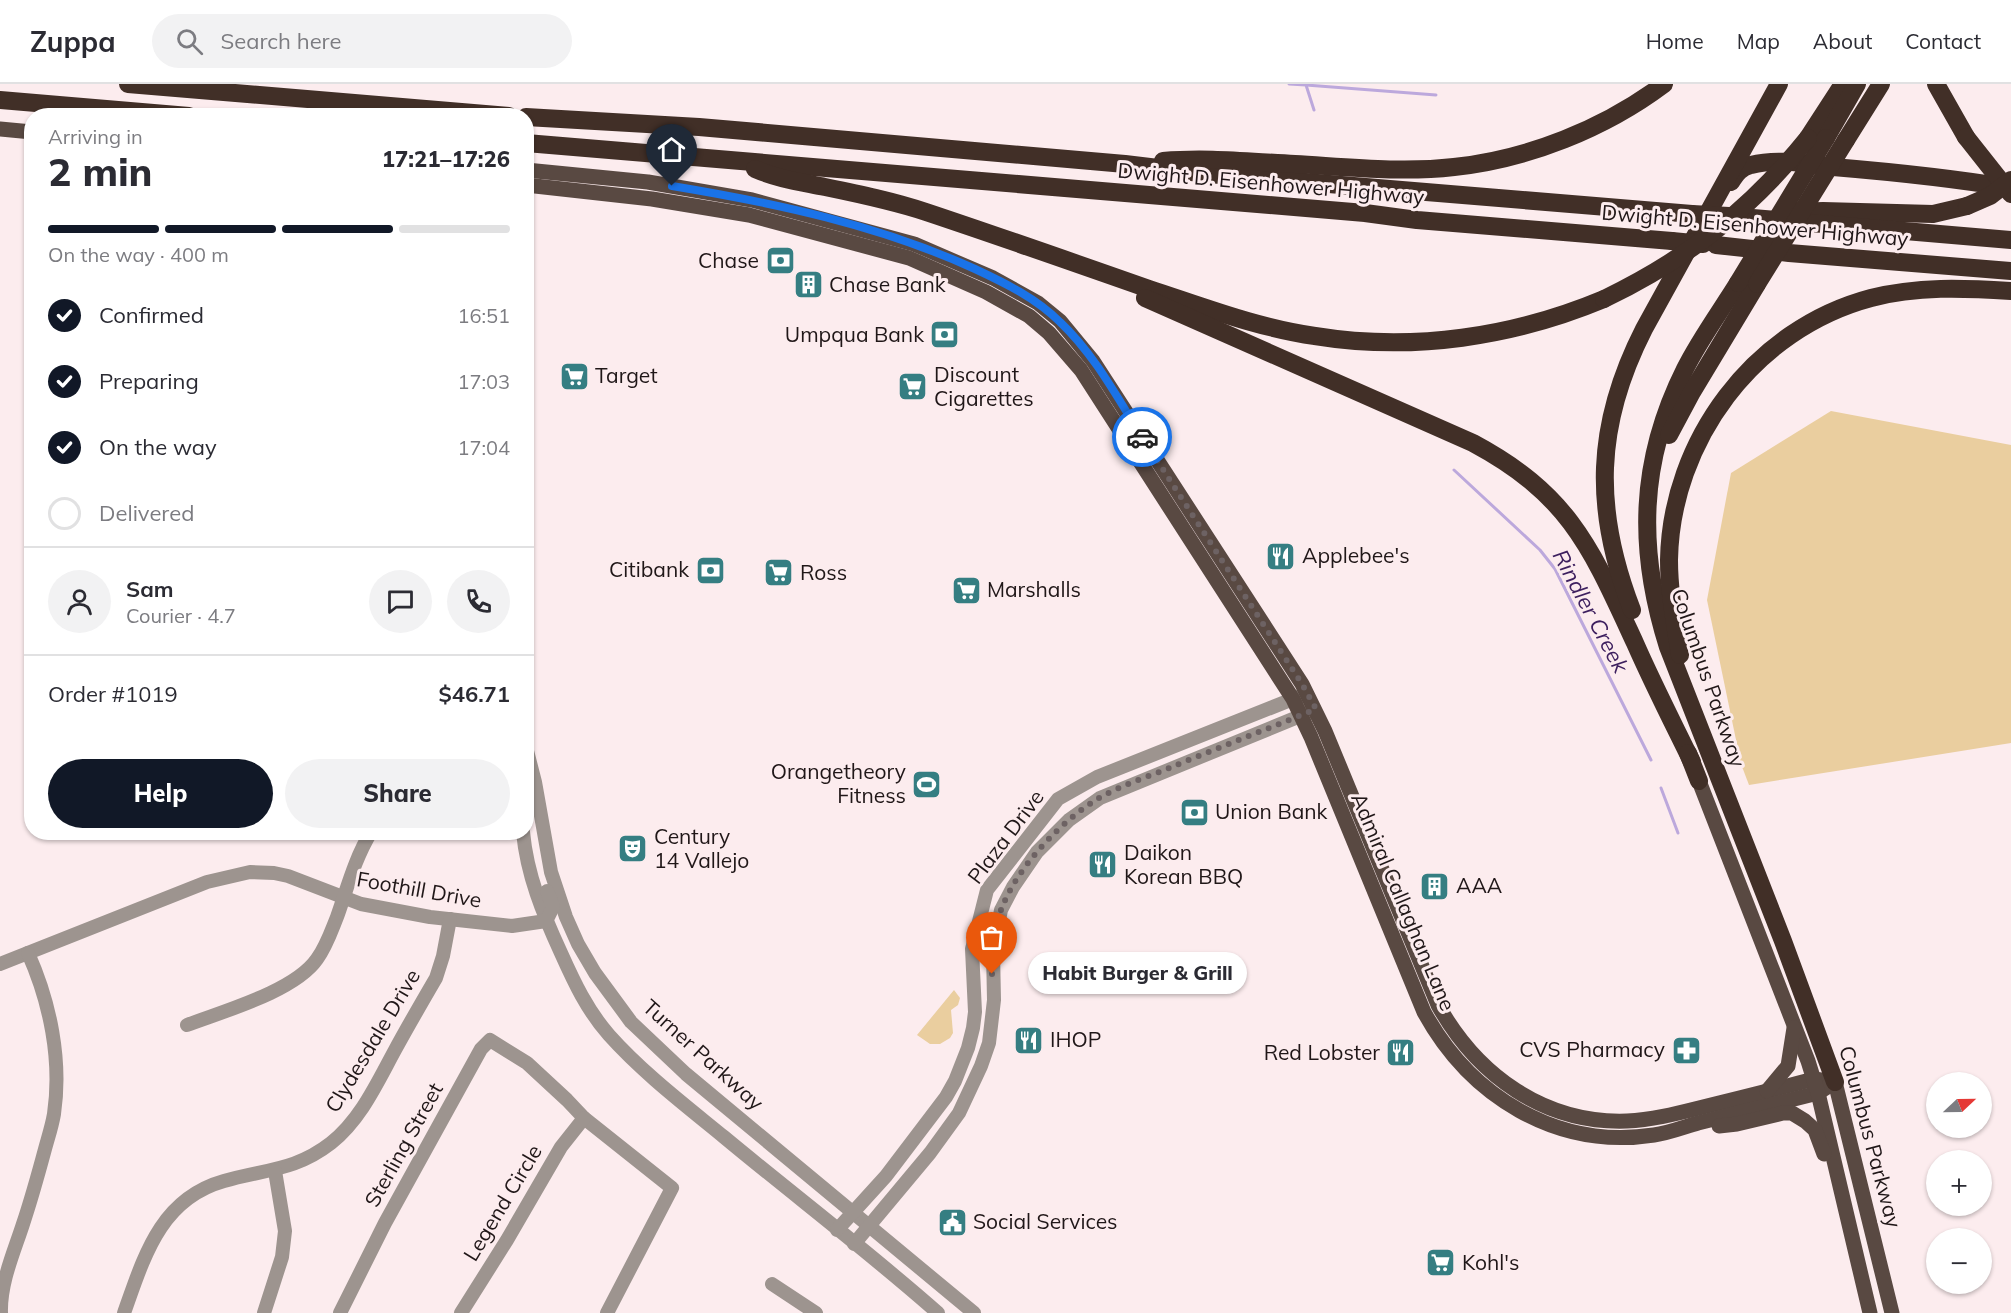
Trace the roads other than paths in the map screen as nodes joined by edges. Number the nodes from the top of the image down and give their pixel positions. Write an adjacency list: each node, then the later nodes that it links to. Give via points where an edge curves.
1 (128, 84): 10 (highway)
2 (1664, 84): 17 (highway, via 1610,118 1563,139 1509,157 1454,167 1369,168 1214,159)
3 (1779, 84): 23 (highway, Columbus Parkway)
4 (1843, 84): 14 (highway)
5 (1857, 84): 14 (highway, Columbus Parkway)
6 (1881, 84): 29 (highway, bridge, via 1672,427)
7 (1936, 84): 22 (highway, bridge, via 1966,137)
8 (0, 100): 9 (highway)
9 (94, 108)
10 (414, 108)
11 (534, 117): 17 (highway, Dwight D. Eisenhower Highway, via 699,127)
12 (0, 129): 13 (main road)
13 (24, 131)
14 (1816, 138): 26 (highway, bridge, via 1711,236 1668,265 1604,299 1545,321 1483,335 1421,342 1305,335 1204,308); 29 (highway, Columbus Parkway, bridge, via 1738,283 1687,366 1662,424 1650,472)
15 (534, 145): 16 (highway, Dwight D. Eisenhower Highway)
16 (737, 161): 26 (highway, via 772,176 913,208); 27 (highway, Dwight D. Eisenhower Highway, bridge)
17 (1125, 164): 23 (highway, Dwight D. Eisenhower Highway)
18 (534, 171): 31 (main road, Admiral Callaghan Lane, via 648,182 783,207 932,250 1038,303 1066,328 1093,361)
19 (2011, 180): 24 (highway, bridge, via 1990,196 1933,214 1823,211)
20 (534, 186): 31 (main road, Admiral Callaghan Lane, via 670,201 769,219 909,258 987,292 1029,316 1055,339 1080,370)
21 (2011, 188): 23 (highway, via 1894,172 1760,163 1739,171)
22 (2011, 194)
23 (1701, 213): 24 (highway, Dwight D. Eisenhower Highway, bridge); 33 (highway, Columbus Parkway, via 1626,365 1609,427 1604,469 1606,509 1618,572)
24 (1729, 216): 25 (highway, Dwight D. Eisenhower Highway)
25 (2011, 240)
26 (1045, 253): 33 (highway, via 1473,443 1525,475 1558,506 1594,557)
27 (2011, 272)
28 (2011, 291): 30 (highway, via 1926,290 1859,302 1789,337 1733,388 1694,449 1672,525 1669,578)
29 (1646, 524): 30 (highway, Columbus Parkway, via 1648,564 1657,608)
30 (1687, 695): 46 (highway, Columbus Parkway)
31 (1300, 696): 32 (main road, Admiral Callaghan Lane); 52 (street, Plaza Drive, via 1127,764 1058,799 987,890 972,949 973,1028 955,1081 886,1176)
32 (1308, 712): 48 (main road, Admiral Callaghan Lane, via 1438,1005 1461,1042 1491,1073 1543,1104 1569,1114 1612,1121 1655,1118); 50 (main road, Admiral Callaghan Lane, via 1418,999 1440,1040 1460,1064 1508,1105 1551,1124 1611,1137); 53 (street, Plaza Drive, via 1100,798 1069,820 1037,852 1001,910 993,951 994,1000 989,1043 981,1066 959,1113)
33 (1692, 762): 35 (highway, Columbus Parkway)
34 (534, 775): 38 (street, Turner Parkway)
35 (1700, 781): 44 (main road, Columbus Parkway)
36 (366, 840): 39 (street)
37 (524, 840): 41 (street)
38 (550, 872): 41 (street, via 546,885 553,907); 52 (street, Turner Parkway, via 578,944 631,1022 686,1074)
39 (344, 898): 40 (street, Foothill Drive); 42 (street, Foothill Drive, via 281,874 250,872 207,882); 45 (street, via 329,938 306,972 276,990)
40 (450, 920): 41 (street, Foothill Drive, via 512,926); 51 (street, Clydesdale Drive, via 436,978 349,1127 310,1156)
41 (546, 921): 54 (street, via 581,997 608,1034 645,1071)
42 (28, 953): 43 (street, Foothill Drive); 57 (street, via 50,1024 56,1092 54,1116 34,1188)
43 (0, 964)
44 (1795, 1022): 47 (main road, Columbus Parkway); 48 (main road, via 1788,1066)
45 (187, 1025)
46 (1835, 1083): 47 (main road, Admiral Callaghan Lane); 69 (main road, Columbus Parkway)
47 (1816, 1086): 48 (main road, Admiral Callaghan Lane); 50 (main road, Admiral Callaghan Lane); 56 (main road, Columbus Parkway)
48 (1767, 1091)
49 (584, 1118): 62 (street, Sterling Street, via 526,1063 490,1040 481,1049 385,1223); 63 (street, Legend Circle, via 561,1147); 64 (street, via 672,1188)
50 (1666, 1132): 56 (main road, via 1737,1124 1783,1113 1802,1118 1815,1131)
51 (275, 1171): 60 (street, Clydesdale Drive, via 224,1181 177,1207 153,1238); 61 (street, via 285,1231 282,1257)
52 (854, 1212): 53 (street, Turner Parkway); 54 (street, Plaza Drive)
53 (870, 1225): 55 (street, Plaza Drive); 67 (street, Turner Parkway)
54 (837, 1230): 55 (street)
55 (854, 1244): 66 (street)
56 (1854, 1245): 68 (main road, Columbus Parkway)
57 (2, 1283): 59 (street)
58 (772, 1284): 65 (street)
59 (1, 1313)
60 (124, 1313)
61 (264, 1313)
62 (340, 1313)
63 (461, 1313)
64 (607, 1313)
65 (816, 1313)
66 (938, 1313)
67 (974, 1313)
68 (1870, 1313)
69 (1892, 1313)

